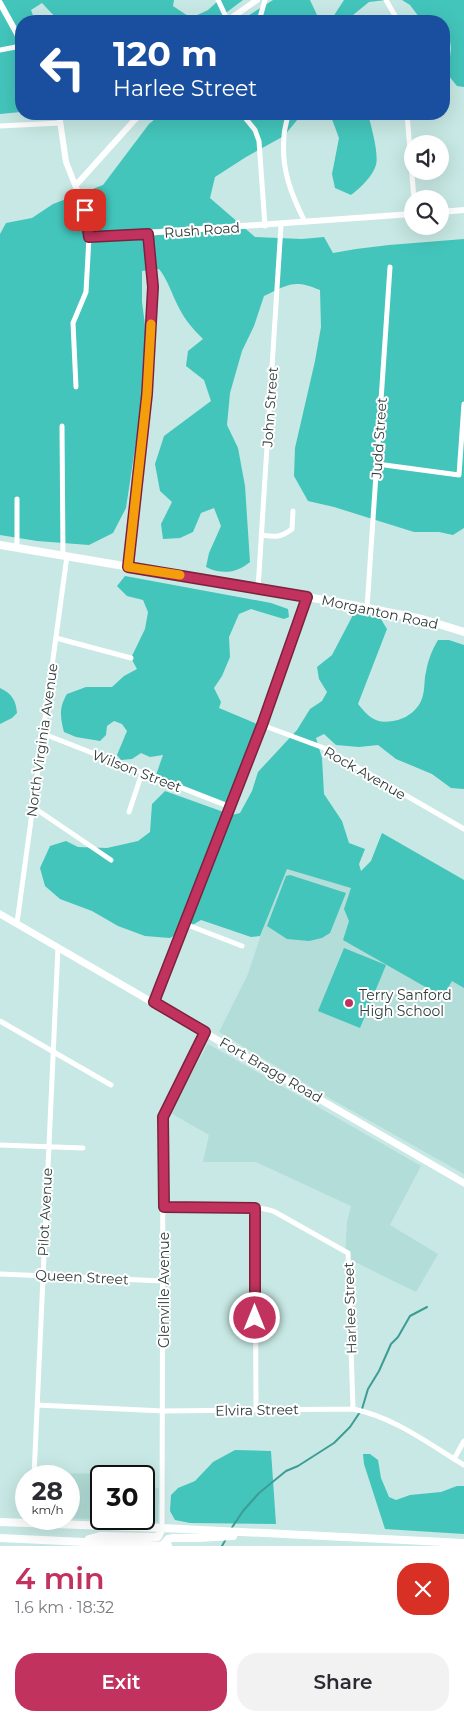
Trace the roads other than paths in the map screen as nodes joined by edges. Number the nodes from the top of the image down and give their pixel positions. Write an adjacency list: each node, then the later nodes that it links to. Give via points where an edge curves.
1 (218, 0): 6 (street)
2 (257, 0): 7 (street)
3 (265, 0): 8 (street)
4 (386, 0): 9 (street)
5 (0, 3): 10 (street)
6 (225, 15)
7 (236, 15)
8 (261, 15)
9 (395, 15)
10 (15, 30)
11 (15, 47): 12 (street)
12 (0, 50)
13 (60, 120): 18 (street)
14 (135, 120): 20 (street)
15 (247, 120): 27 (street, via 259,141)
16 (287, 120): 25 (street, via 284,166 288,187)
17 (408, 120): 21 (street)
18 (60, 123): 19 (street); 20 (street, via 66,162)
19 (0, 126)
20 (76, 185): 29 (street, via 85,210)
21 (413, 190)
22 (464, 210): 23 (street)
23 (449, 211)
24 (404, 215): 25 (street, Rush Road)
25 (305, 222): 26 (street, Rush Road)
26 (281, 224): 27 (street, Rush Road); 37 (street, John Street)
27 (265, 226): 28 (street, Rush Road)
28 (148, 234): 29 (street, Rush Road); 41 (street, via 153,287 147,394)
29 (89, 237): 31 (street, via 86,292 73,323)
30 (390, 267): 34 (street, Judd Street)
31 (76, 387)
32 (464, 404): 34 (street, via 459,476)
33 (62, 426): 40 (street, North Virginia Avenue)
34 (377, 464): 44 (street, Judd Street)
35 (17, 499): 39 (street)
36 (293, 511): 37 (street, via 292,529 283,535)
37 (261, 535): 42 (street, John Street)
38 (0, 546): 39 (main road, Morganton Road)
39 (17, 548): 40 (main road, Morganton Road)
40 (65, 556): 41 (main road, Morganton Road); 46 (street, North Virginia Avenue)
41 (128, 567): 42 (main road, Morganton Road)
42 (258, 589): 43 (main road, Morganton Road)
43 (307, 597): 44 (main road, Morganton Road); 48 (street)
44 (367, 608): 45 (main road, Morganton Road, via 422,619)
45 (464, 632)
46 (56, 638): 47 (street); 49 (street, North Virginia Avenue)
47 (132, 658)
48 (262, 725): 52 (street); 54 (street, Rock Avenue, via 324,748)
49 (44, 734): 50 (street, Wilson Street); 51 (street, North Virginia Avenue)
50 (142, 773): 52 (street, Wilson Street); 53 (street)
51 (33, 807): 55 (street); 57 (street, North Virginia Avenue)
52 (230, 807): 58 (street)
53 (129, 812)
54 (464, 829)
55 (111, 860)
56 (0, 914): 57 (main road, Fort Bragg Road)
57 (17, 923): 60 (main road, Fort Bragg Road)
58 (184, 924): 59 (street); 61 (street)
59 (242, 946)
60 (58, 947): 61 (main road, Fort Bragg Road); 64 (street, Pilot Avenue)
61 (154, 1002): 63 (main road, Fort Bragg Road)
62 (0, 1021): 64 (street)
63 (205, 1032): 69 (main road, Fort Bragg Road); 70 (street, Glenville Avenue, via 163,1117)
64 (53, 1051): 65 (street); 67 (street, Pilot Avenue)
65 (111, 1085)
66 (0, 1145): 67 (street)
67 (48, 1147): 68 (street); 73 (street, Pilot Avenue)
68 (82, 1148)
69 (464, 1183)
70 (164, 1207): 71 (street, Harlee Street); 74 (street, Glenville Avenue)
71 (255, 1208): 76 (street); 77 (street, Harlee Street, via 275,1212 348,1253)
72 (0, 1274): 73 (street, Queen Street)
73 (42, 1275): 74 (street, Queen Street); 75 (street, Pilot Avenue)
74 (164, 1281): 78 (street, Glenville Avenue)
75 (37, 1405): 78 (street, Elvira Street); 81 (street, Pilot Avenue)
76 (256, 1410): 77 (street, Elvira Street); 78 (street, Elvira Street)
77 (354, 1410): 80 (street, Elvira Street, via 383,1418)
78 (163, 1411): 86 (street, Glenville Avenue)
79 (464, 1441): 80 (street)
80 (454, 1459): 82 (street, Elvira Street)
81 (34, 1465)
82 (464, 1465)
83 (0, 1522): 84 (main road)
84 (15, 1522)
85 (80, 1524): 86 (main road)
86 (162, 1528): 87 (main road); 89 (main road, via 158,1537 100,1536)
87 (265, 1533): 90 (main road); 92 (main road, via 173,1538)
88 (0, 1538): 91 (main road)
89 (79, 1541): 91 (main road); 92 (main road)
90 (464, 1542)
91 (31, 1543)
92 (162, 1546): 93 (main road)
93 (168, 1546)

